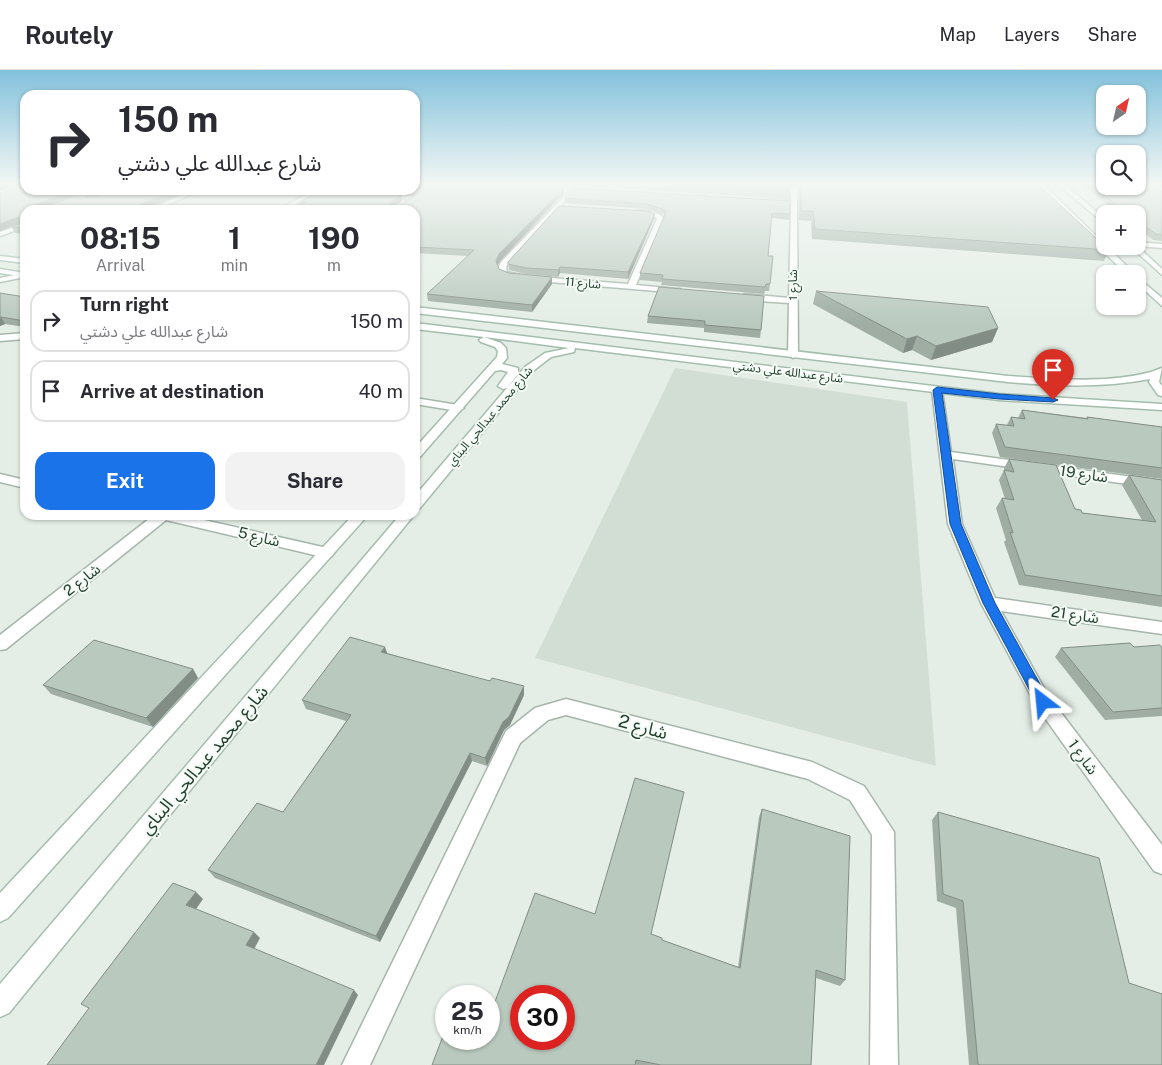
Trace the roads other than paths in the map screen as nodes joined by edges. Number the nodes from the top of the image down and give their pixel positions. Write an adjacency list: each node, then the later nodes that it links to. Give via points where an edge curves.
1 (536, 230): 16 (street, شارع 11, via 502,268 510,276)
2 (656, 230): 16 (street)
3 (794, 230): 20 (street, شارع 1)
4 (1086, 230): 10 (street)
5 (1146, 245): 6 (street)
6 (1162, 246)
7 (1143, 255): 12 (street)
8 (0, 258): 9 (street)
9 (20, 260)
10 (1123, 265)
11 (0, 271): 13 (street)
12 (1162, 273)
13 (20, 274)
14 (20, 276): 15 (street)
15 (0, 280)
16 (631, 287): 18 (street, شارع 11)
17 (1146, 288): 21 (street)
18 (688, 292)
19 (736, 296): 20 (street)
20 (793, 301): 28 (street, شارع 1)
21 (1162, 303)
22 (420, 311): 28 (street, شارع عبدالله علي دشتي)
23 (420, 327): 24 (street, شارع عبدالله علي دشتي)
24 (443, 330): 27 (street, شارع عبدالله علي دشتي); 29 (street, شارع محمد عبدالحي البناي, via 481,339 501,348 504,355)
25 (20, 336): 26 (street)
26 (0, 338)
27 (610, 350): 31 (street, شارع عبدالله علي دشتي); 42 (street, شارع محمد عبدالحي البناي, via 563,350 533,364)
28 (793, 355): 30 (street, شارع عبدالله علي دشتي, via 1047,382 1122,381)
29 (493, 369): 35 (street, شارع محمد عبدالحي البناي); 41 (street, via 504,367 514,372 442,460)
30 (1159, 372): 32 (street, via 1154,382)
31 (937, 390): 34 (street, شارع عبدالله علي دشتي); 37 (street, شارع 1)
32 (1162, 393)
33 (420, 402): 35 (street)
34 (1162, 407)
35 (458, 408): 36 (street, شارع محمد عبدالحي البناي)
36 (420, 450)
37 (947, 455): 40 (street, شارع 19); 48 (street, شارع 1, via 955,524)
38 (0, 478): 39 (street)
39 (20, 483)
40 (1162, 485)
41 (420, 498)
42 (420, 499)
43 (157, 520): 50 (street, شارع 2)
44 (185, 520): 47 (street, شارع 5)
45 (357, 520): 47 (street)
46 (403, 520): 53 (street, شارع محمد عبدالحي البناي)
47 (327, 553): 52 (street)
48 (989, 603): 49 (street, شارع 21); 51 (street, شارع 1, via 1043,702)
49 (1162, 628)
50 (0, 644)
51 (1162, 863)
52 (0, 910)
53 (0, 1004)
54 (356, 1065): 55 (street, شارع 2, via 513,738 542,714 566,707 812,771 857,793 883,832)
55 (884, 1065)

